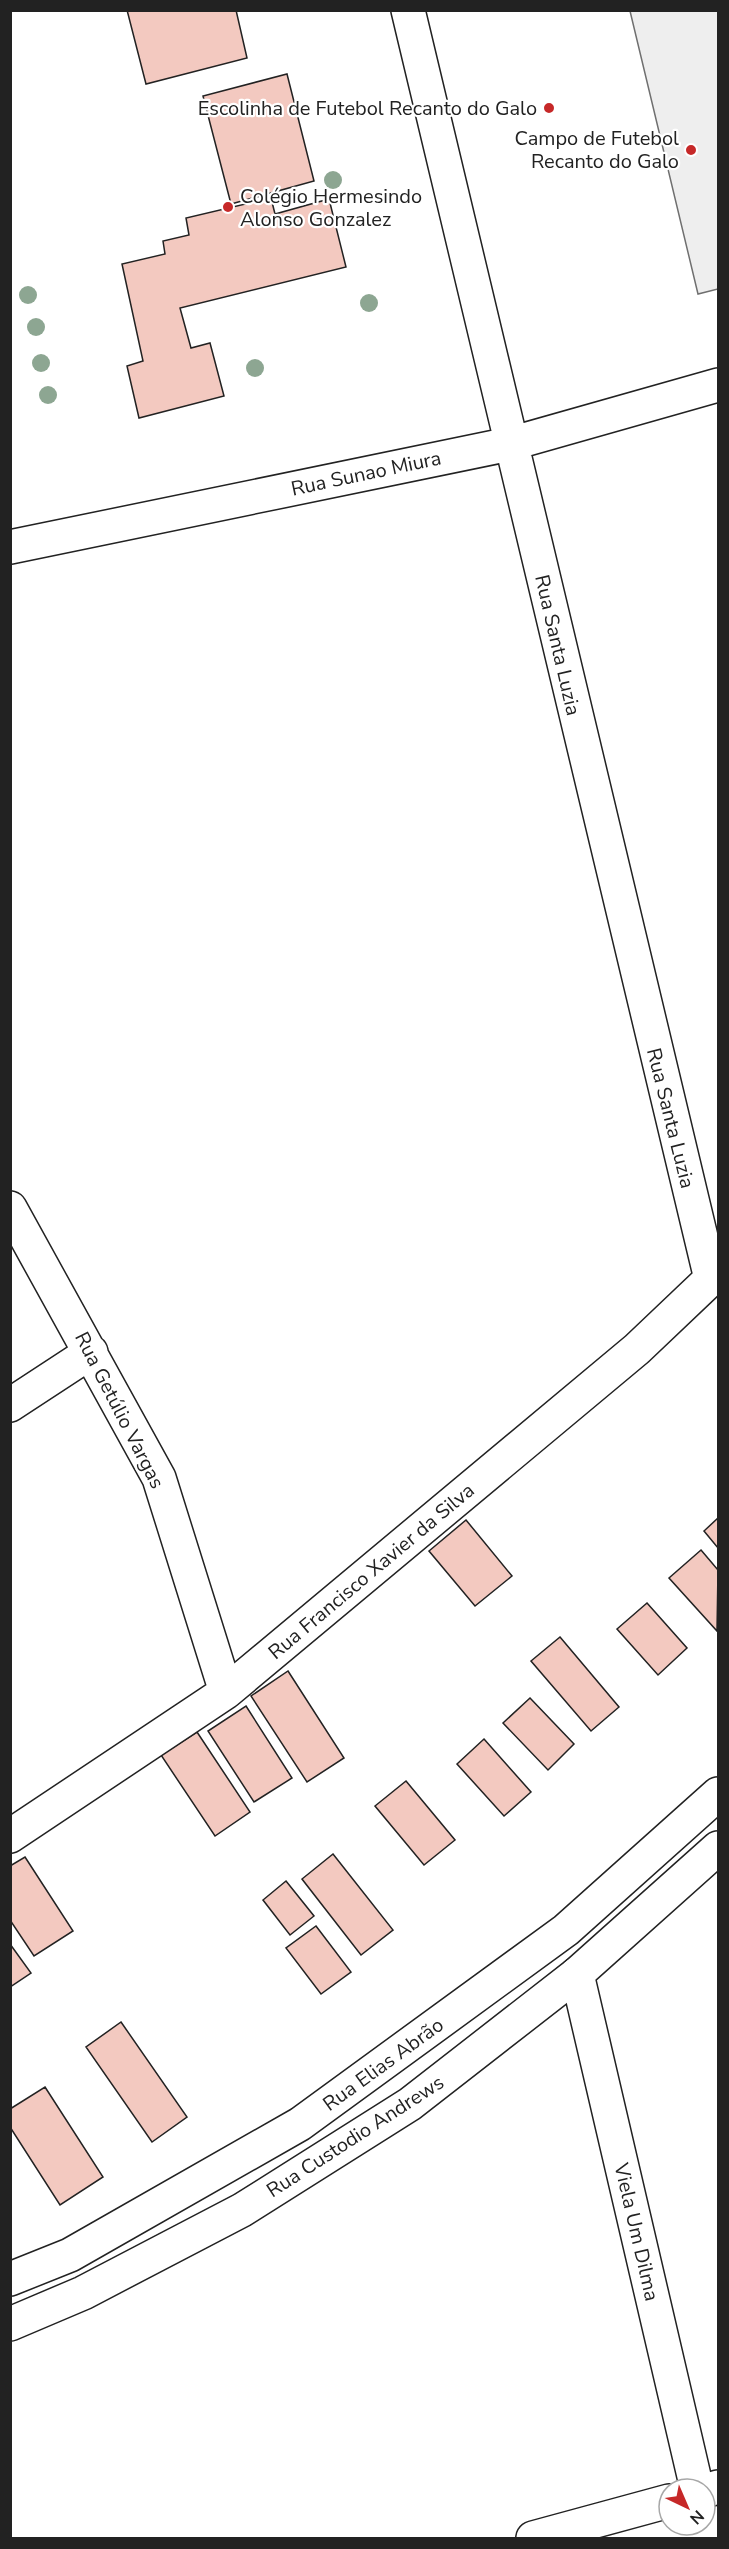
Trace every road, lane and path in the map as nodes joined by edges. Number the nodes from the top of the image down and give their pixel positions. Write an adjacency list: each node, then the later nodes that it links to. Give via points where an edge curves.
1 (408, 10): 3 (street, Rua Santa Luzia)
2 (718, 385): 3 (street, Rua Sunao Miura)
3 (510, 444): 4 (street, Rua Sunao Miura); 6 (street, Rua Santa Luzia)
4 (10, 547)
5 (10, 1208): 7 (street, Rua Getúlio Vargas)
6 (715, 1276): 9 (street, Rua Francisco Xavier da Silva, via 637,1349)
7 (91, 1352): 8 (street); 9 (street, Rua Getúlio Vargas, via 159,1478)
8 (10, 1405)
9 (226, 1692): 11 (street, Rua Francisco Xavier da Silva)
10 (718, 1794): 14 (street, Rua Elias Abrão, via 566,1930 300,2124 70,2255)
11 (10, 1836)
12 (718, 1848): 13 (street, Rua Custodio Andrews)
13 (577, 1974): 15 (street, Rua Custodio Andrews, via 411,2104 242,2210 83,2293); 16 (street, Viela Um Dilma)
14 (10, 2279)
15 (10, 2324)
16 (694, 2477)
17 (657, 2504): 18 (street)
18 (533, 2538)

